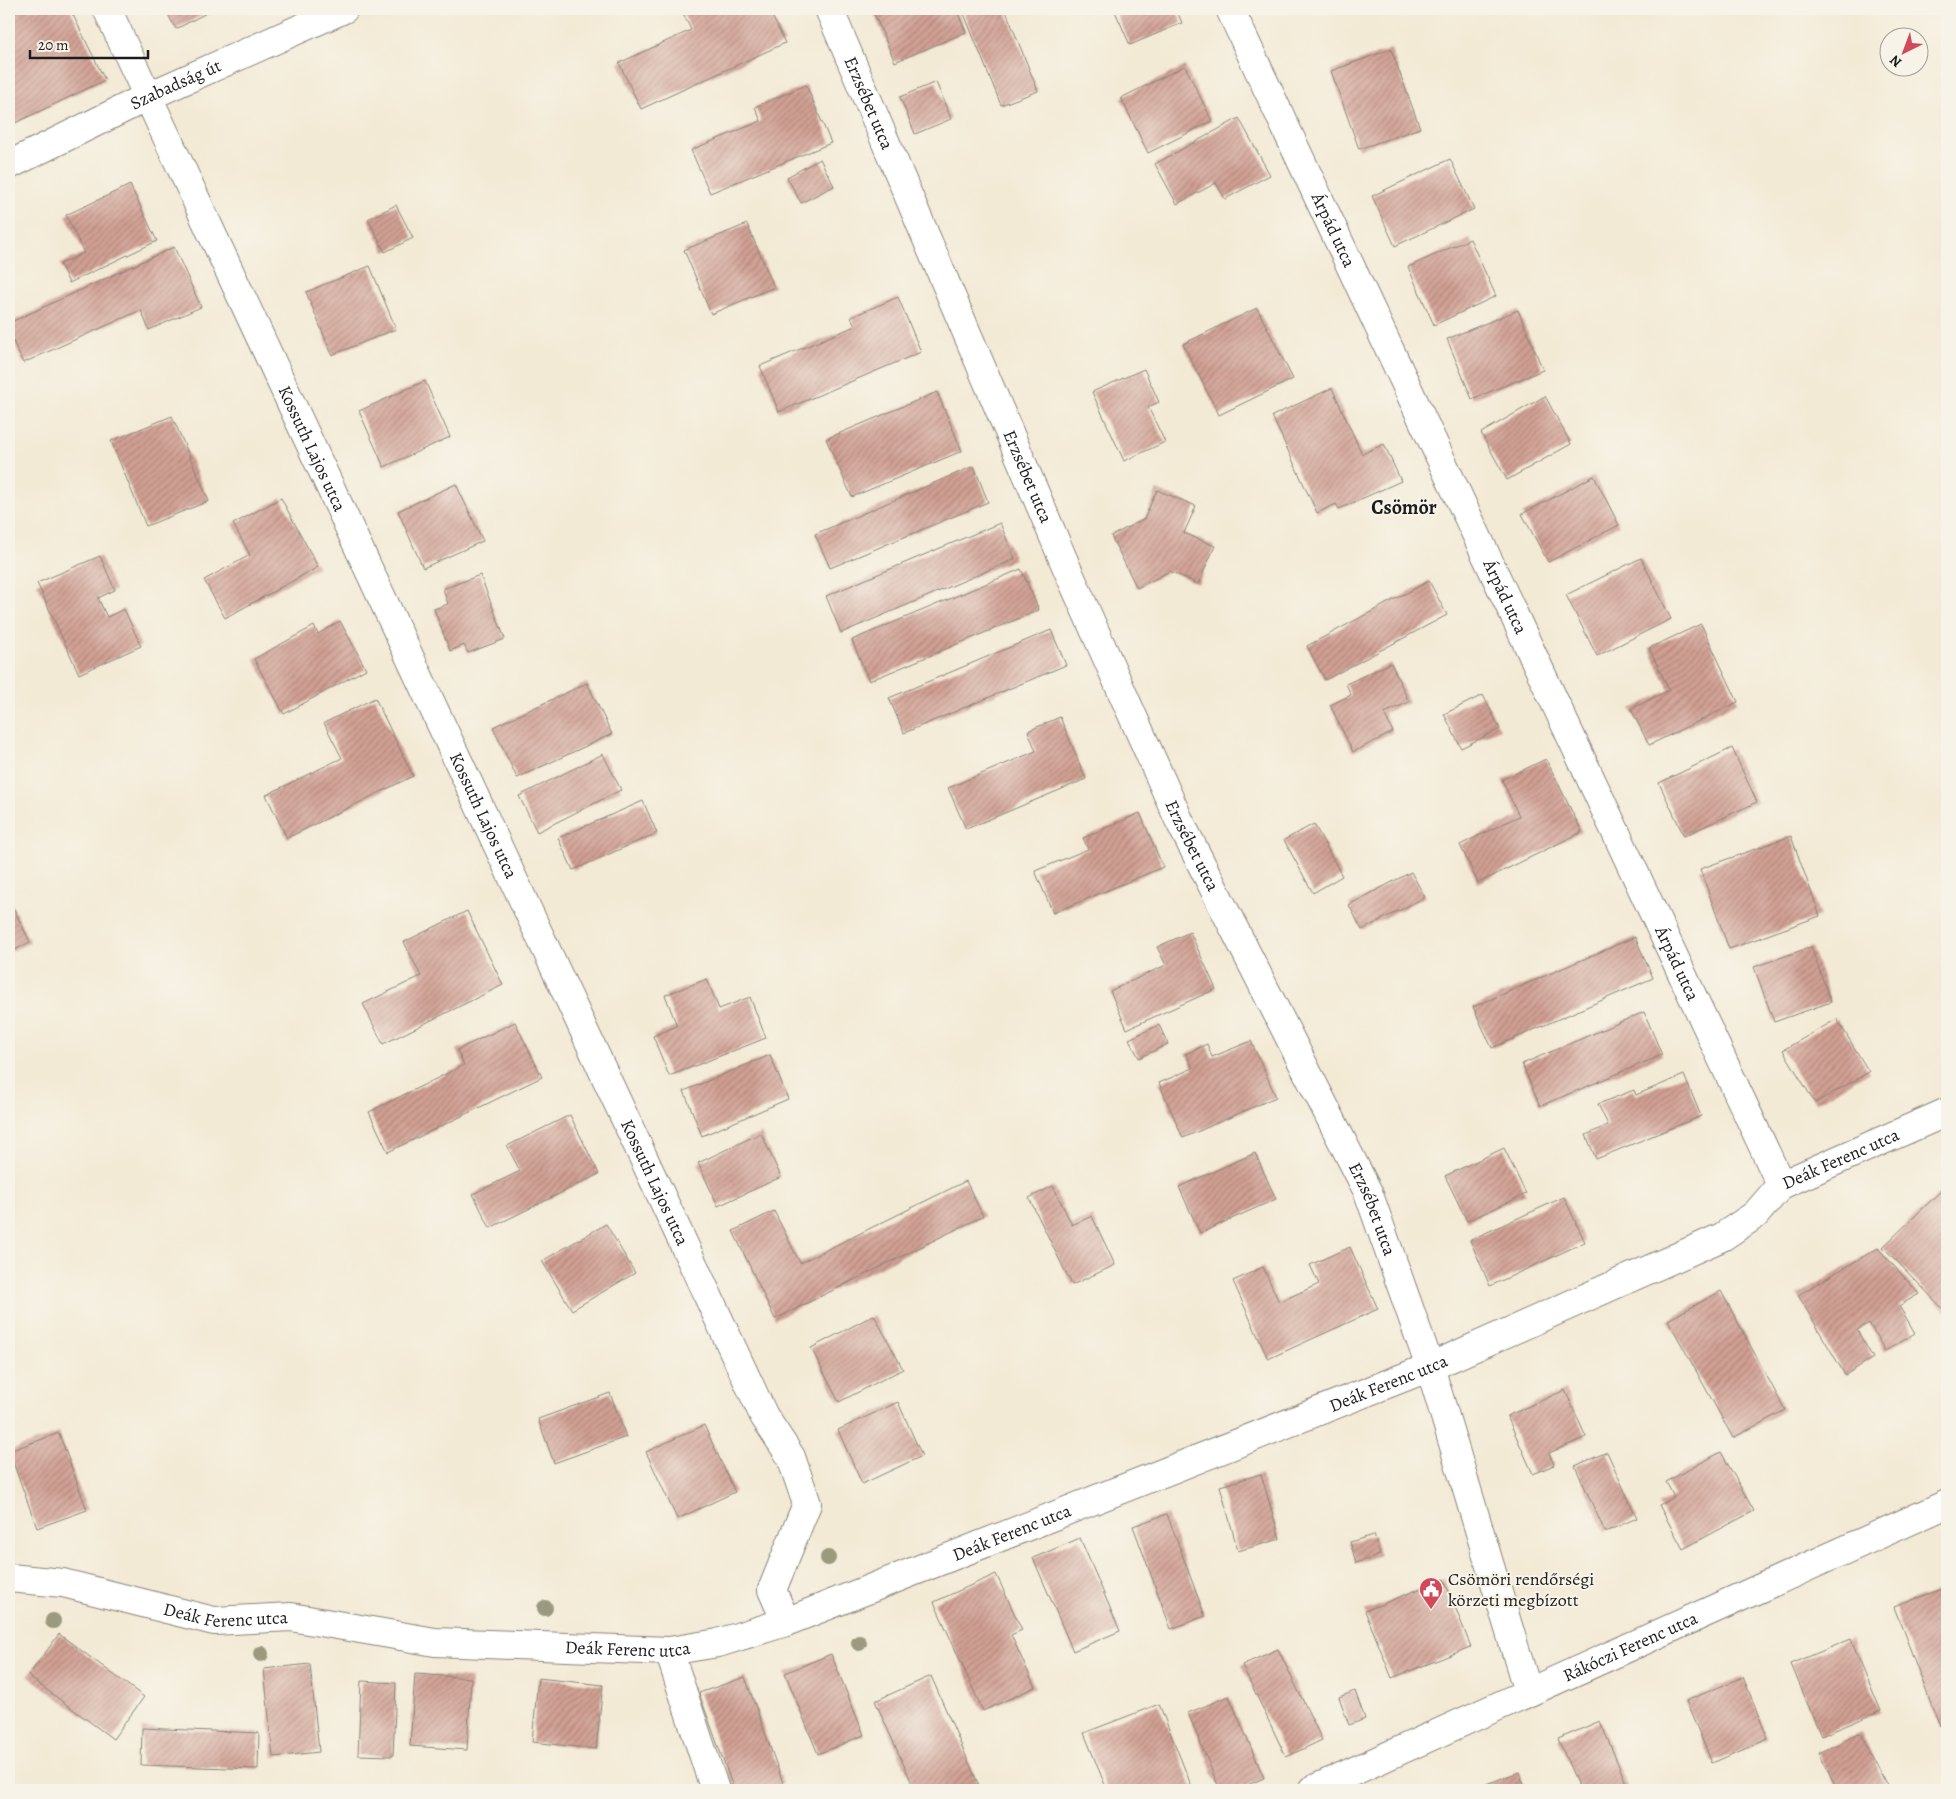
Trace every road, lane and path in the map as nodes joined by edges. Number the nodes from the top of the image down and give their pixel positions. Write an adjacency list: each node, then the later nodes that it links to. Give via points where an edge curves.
1 (106, 9): 5 (street, Kossuth Lajos utca)
2 (344, 9): 5 (street, Szabadság út)
3 (829, 9): 9 (street, Erzsébet utca, via 1069,573 1180,820 1368,1192)
4 (1230, 9): 8 (street, Árpád utca)
5 (149, 96): 6 (street, Szabadság út); 12 (street, Kossuth Lajos utca, via 764,1416 791,1457 807,1504 772,1590)
6 (9, 165)
7 (1947, 1112): 8 (street, Deák Ferenc utca)
8 (1780, 1185): 9 (street, Deák Ferenc utca, via 1755,1215 1722,1237)
9 (1430, 1367): 12 (street, Deák Ferenc utca); 14 (street, Erzsébet utca)
10 (1947, 1504): 14 (street, Rákóczi Ferenc utca)
11 (9, 1578): 13 (street, Deák Ferenc utca, via 63,1583 214,1621 292,1617 435,1642)
12 (786, 1622): 13 (street, Deák Ferenc utca, via 718,1643)
13 (669, 1651): 15 (street)
14 (1528, 1692): 16 (street, Rákóczi Ferenc utca)
15 (715, 1790)
16 (1312, 1790)

